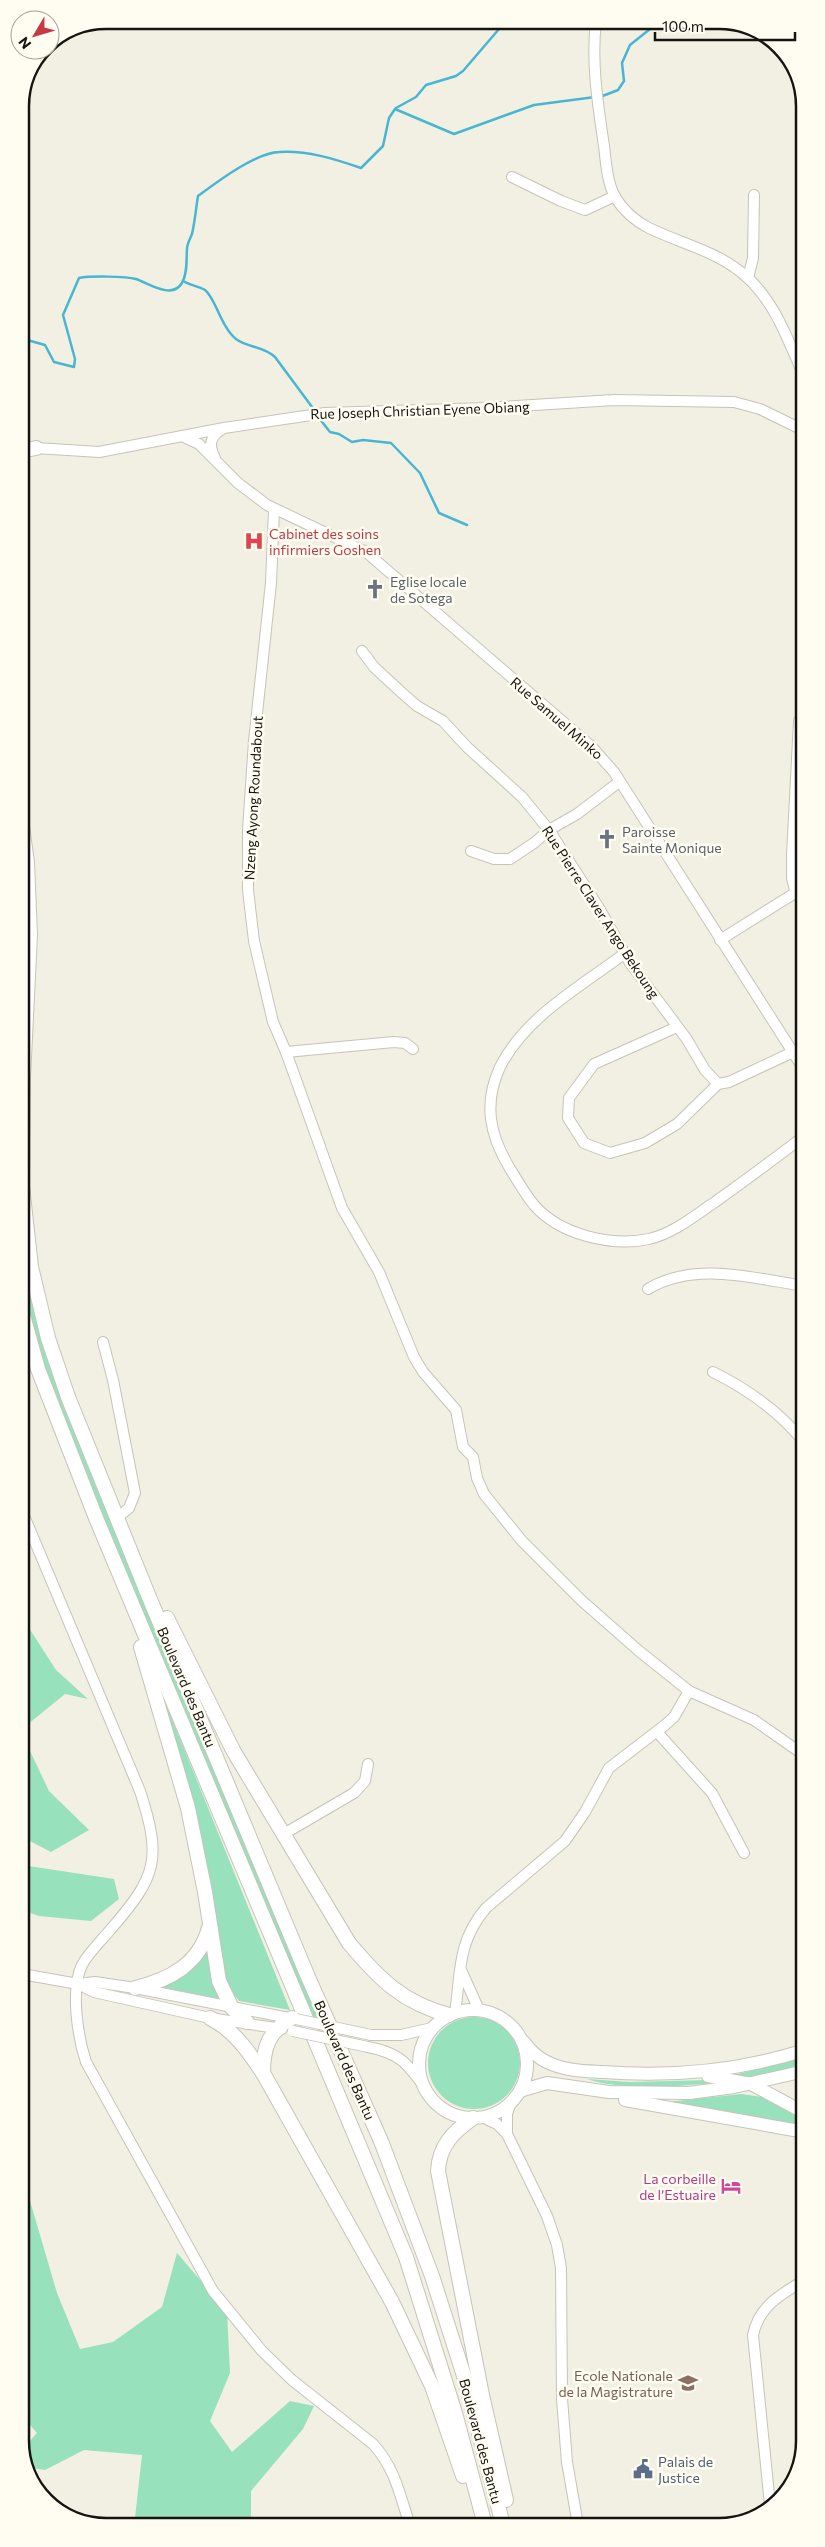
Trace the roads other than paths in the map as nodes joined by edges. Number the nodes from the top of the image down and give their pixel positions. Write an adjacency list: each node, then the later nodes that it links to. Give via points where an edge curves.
1 (596, 29): 4 (street, via 596,90)
2 (512, 177): 4 (street, via 585,210)
3 (754, 195): 5 (street, via 753,258)
4 (614, 196): 5 (street, via 628,214 648,227 714,253)
5 (748, 278): 6 (street, via 777,316)
6 (796, 360)
7 (796, 427): 8 (street, Rue Joseph Christian Eyene Obiang, via 760,409 734,402 614,400 486,408 325,412)
8 (224, 428): 9 (street, Rue Joseph Christian Eyene Obiang); 13 (street, via 211,440 210,447)
9 (182, 436): 11 (street, Rue Joseph Christian Eyene Obiang, via 99,452); 13 (street, Rue Samuel Minko, via 199,444)
10 (29, 448): 11 (highway)
11 (36, 448): 12 (highway)
12 (29, 449)
13 (216, 462): 14 (street, Rue Samuel Minko, via 247,491)
14 (274, 509): 17 (street, Rue Samuel Minko, via 366,552 579,734 600,755); 28 (street, Nzeng Ayong Roundabout, via 271,583 253,760 248,890 254,941 273,1022)
15 (362, 651): 18 (street, Rue Pierre Claver Ango Bekoung, via 374,667 417,706 443,721 522,797)
16 (796, 773): 20 (street, via 792,855 792,878)
17 (619, 782): 18 (street, via 577,814); 23 (street, Rue Samuel Minko)
18 (549, 830): 19 (street, via 510,859 494,860); 24 (street, Rue Pierre Claver Ango Bekoung)
19 (471, 851)
20 (796, 885)
21 (796, 892): 23 (street)
22 (29, 912): 25 (highway, Boulevard des Bantu)
23 (720, 940): 29 (street, Rue Samuel Minko)
24 (624, 954): 26 (street, Rue Pierre Claver Ango Bekoung); 32 (street, via 540,1017 516,1042 500,1068 489,1120 497,1146 535,1206 574,1232 632,1241 650,1238 676,1228)
25 (29, 958)
26 (678, 1027): 31 (street, Rue Pierre Claver Ango Bekoung, via 705,1070); 31 (street, via 594,1064 568,1098 568,1118 584,1143 610,1153 646,1143 677,1124)
27 (412, 1049): 28 (street, via 405,1043 394,1042)
28 (286, 1052): 44 (street, Nzeng Ayong Roundabout, via 342,1208 379,1272 414,1357 456,1410 463,1448 473,1457 477,1478 491,1506 581,1600)
29 (793, 1052): 30 (street, Rue Samuel Minko); 31 (street)
30 (796, 1057)
31 (718, 1084)
32 (796, 1142)
33 (29, 1252): 41 (highway, Boulevard des Bantu, via 48,1338)
34 (796, 1285): 35 (street, via 718,1273 673,1277)
35 (648, 1289)
36 (29, 1337): 40 (highway, Boulevard des Bantu, via 38,1369)
37 (103, 1342): 41 (street, via 135,1493 129,1508)
38 (713, 1372): 39 (street, via 774,1412)
39 (796, 1434)
40 (96, 1518): 50 (highway, via 150,1673 176,1760 196,1844); 81 (highway, Boulevard des Bantu, via 406,2257 455,2413)
41 (117, 1518): 43 (highway, Boulevard des Bantu)
42 (29, 1528): 53 (street, via 140,1791 153,1842 145,1885 137,1900 82,1964)
43 (133, 1558): 48 (highway, via 154,1592 234,1752); 82 (highway, Boulevard des Bantu, via 308,1978 381,2141 465,2379)
44 (689, 1691): 45 (street, via 674,1717); 46 (street, Nzeng Ayong Roundabout, via 754,1720)
45 (657, 1732): 49 (street, via 712,1793); 51 (street, via 608,1768 585,1812 565,1841 486,1908 463,1946)
46 (796, 1749)
47 (368, 1764): 48 (street, via 365,1781 354,1793)
48 (282, 1835): 57 (highway, via 366,1964 413,2003)
49 (744, 1853)
50 (210, 1924): 54 (highway, via 198,1952 178,1972 157,1983); 55 (highway, via 219,1981)
51 (460, 1969): 56 (street); 57 (street)
52 (29, 1975): 53 (street)
53 (78, 1984): 54 (street, via 95,1982); 58 (street, via 94,1992); 79 (street, via 76,2020 86,2062 195,2261 214,2291 262,2351 384,2456 400,2488)
54 (135, 1988): 55 (street)
55 (232, 2008): 59 (highway); 60 (street)
56 (479, 2010): 57 (main road); 63 (main road, via 499,2017)
57 (452, 2014): 62 (main road)
58 (210, 2018): 59 (street); 65 (highway, via 237,2038)
59 (247, 2022): 61 (street)
60 (293, 2023): 61 (highway); 62 (street, bridge, via 371,2035 400,2035); 70 (street, bridge, via 388,2051 402,2059)
61 (276, 2027): 65 (highway, via 269,2038)
62 (432, 2028): 70 (main road, via 420,2057)
63 (519, 2036): 67 (main road, via 540,2058 554,2065 582,2071); 71 (main road, via 527,2060 526,2076)
64 (796, 2052): 67 (main road, via 708,2071)
65 (263, 2073): 80 (highway, via 392,2302 432,2386)
66 (796, 2073): 68 (main road)
67 (635, 2074): 68 (main road, via 656,2078 716,2076)
68 (751, 2084): 69 (main road, via 666,2094); 73 (main road)
69 (568, 2087): 71 (main road, via 547,2084); 75 (main road)
70 (426, 2088): 74 (main road, via 442,2107 456,2115)
71 (520, 2091): 72 (main road)
72 (511, 2102): 74 (main road, via 498,2112); 76 (street)
73 (796, 2108)
74 (478, 2117): 76 (street, via 498,2124); 83 (highway, via 459,2128 442,2148 438,2171 482,2395)
75 (796, 2130)
76 (507, 2134): 84 (street, via 541,2203 559,2257 564,2429)
77 (796, 2286): 78 (street, via 774,2299 763,2311 753,2335)
78 (769, 2499)
79 (408, 2518)
80 (478, 2518)
81 (483, 2518)
82 (501, 2518)
83 (510, 2518)
84 (577, 2518)

